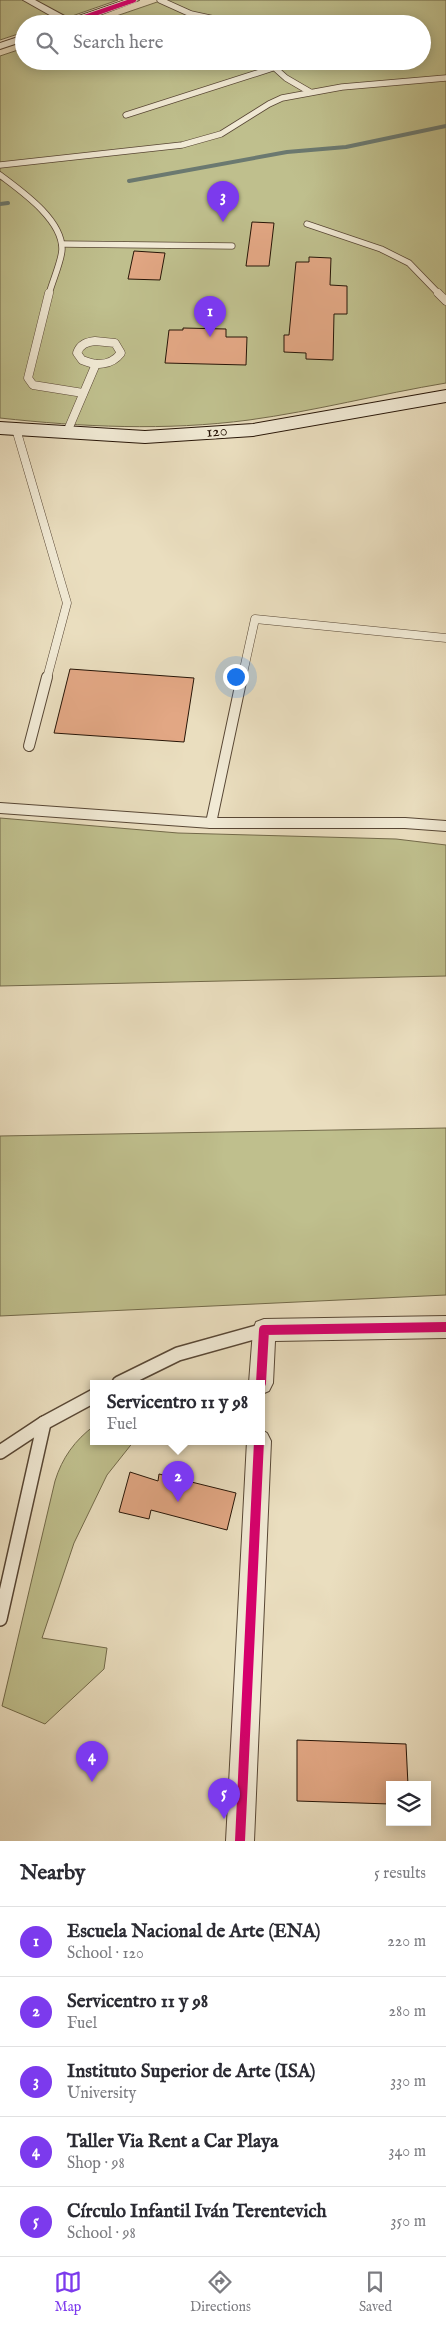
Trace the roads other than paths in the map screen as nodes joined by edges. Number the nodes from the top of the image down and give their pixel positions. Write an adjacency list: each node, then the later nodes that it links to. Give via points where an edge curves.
1 (28, 0): 4 (street)
2 (134, 0): 5 (street)
3 (160, 0): 6 (lane)
4 (53, 15)
5 (90, 15)
6 (196, 15)
7 (15, 41): 8 (street)
8 (0, 46)
9 (267, 70): 13 (lane)
10 (276, 70): 12 (lane)
11 (446, 78): 12 (lane)
12 (310, 92): 14 (lane, via 267,104 232,129 182,145)
13 (126, 114)
14 (0, 165)
15 (0, 175): 17 (lane, via 38,205)
16 (307, 224): 19 (lane, via 380,249 409,263)
17 (62, 244): 18 (lane); 21 (lane, via 28,378 33,385)
18 (232, 246)
19 (446, 301)
20 (96, 364): 20 (lane, via 115,360 121,353 119,346 102,340 82,345 78,349 78,357); 21 (lane)
21 (83, 393): 24 (lane)
22 (441, 399): 24 (main road, 120, via 252,430 146,437)
23 (8, 428): 24 (main road, 120); 26 (lane, via 67,603)
24 (67, 432)
25 (446, 638): 28 (lane, via 254,619)
26 (29, 746)
27 (0, 808): 28 (lane)
28 (211, 823): 29 (lane)
29 (446, 826)
30 (446, 1326): 31 (street)
31 (264, 1330): 32 (lane, via 178,1354); 33 (street)
32 (125, 1380)
33 (261, 1380)
34 (90, 1398): 35 (lane)
35 (44, 1423): 37 (lane); 38 (lane)
36 (259, 1445): 39 (street)
37 (0, 1452)
38 (0, 1619)
39 (242, 1796): 40 (street)
40 (240, 1841)

